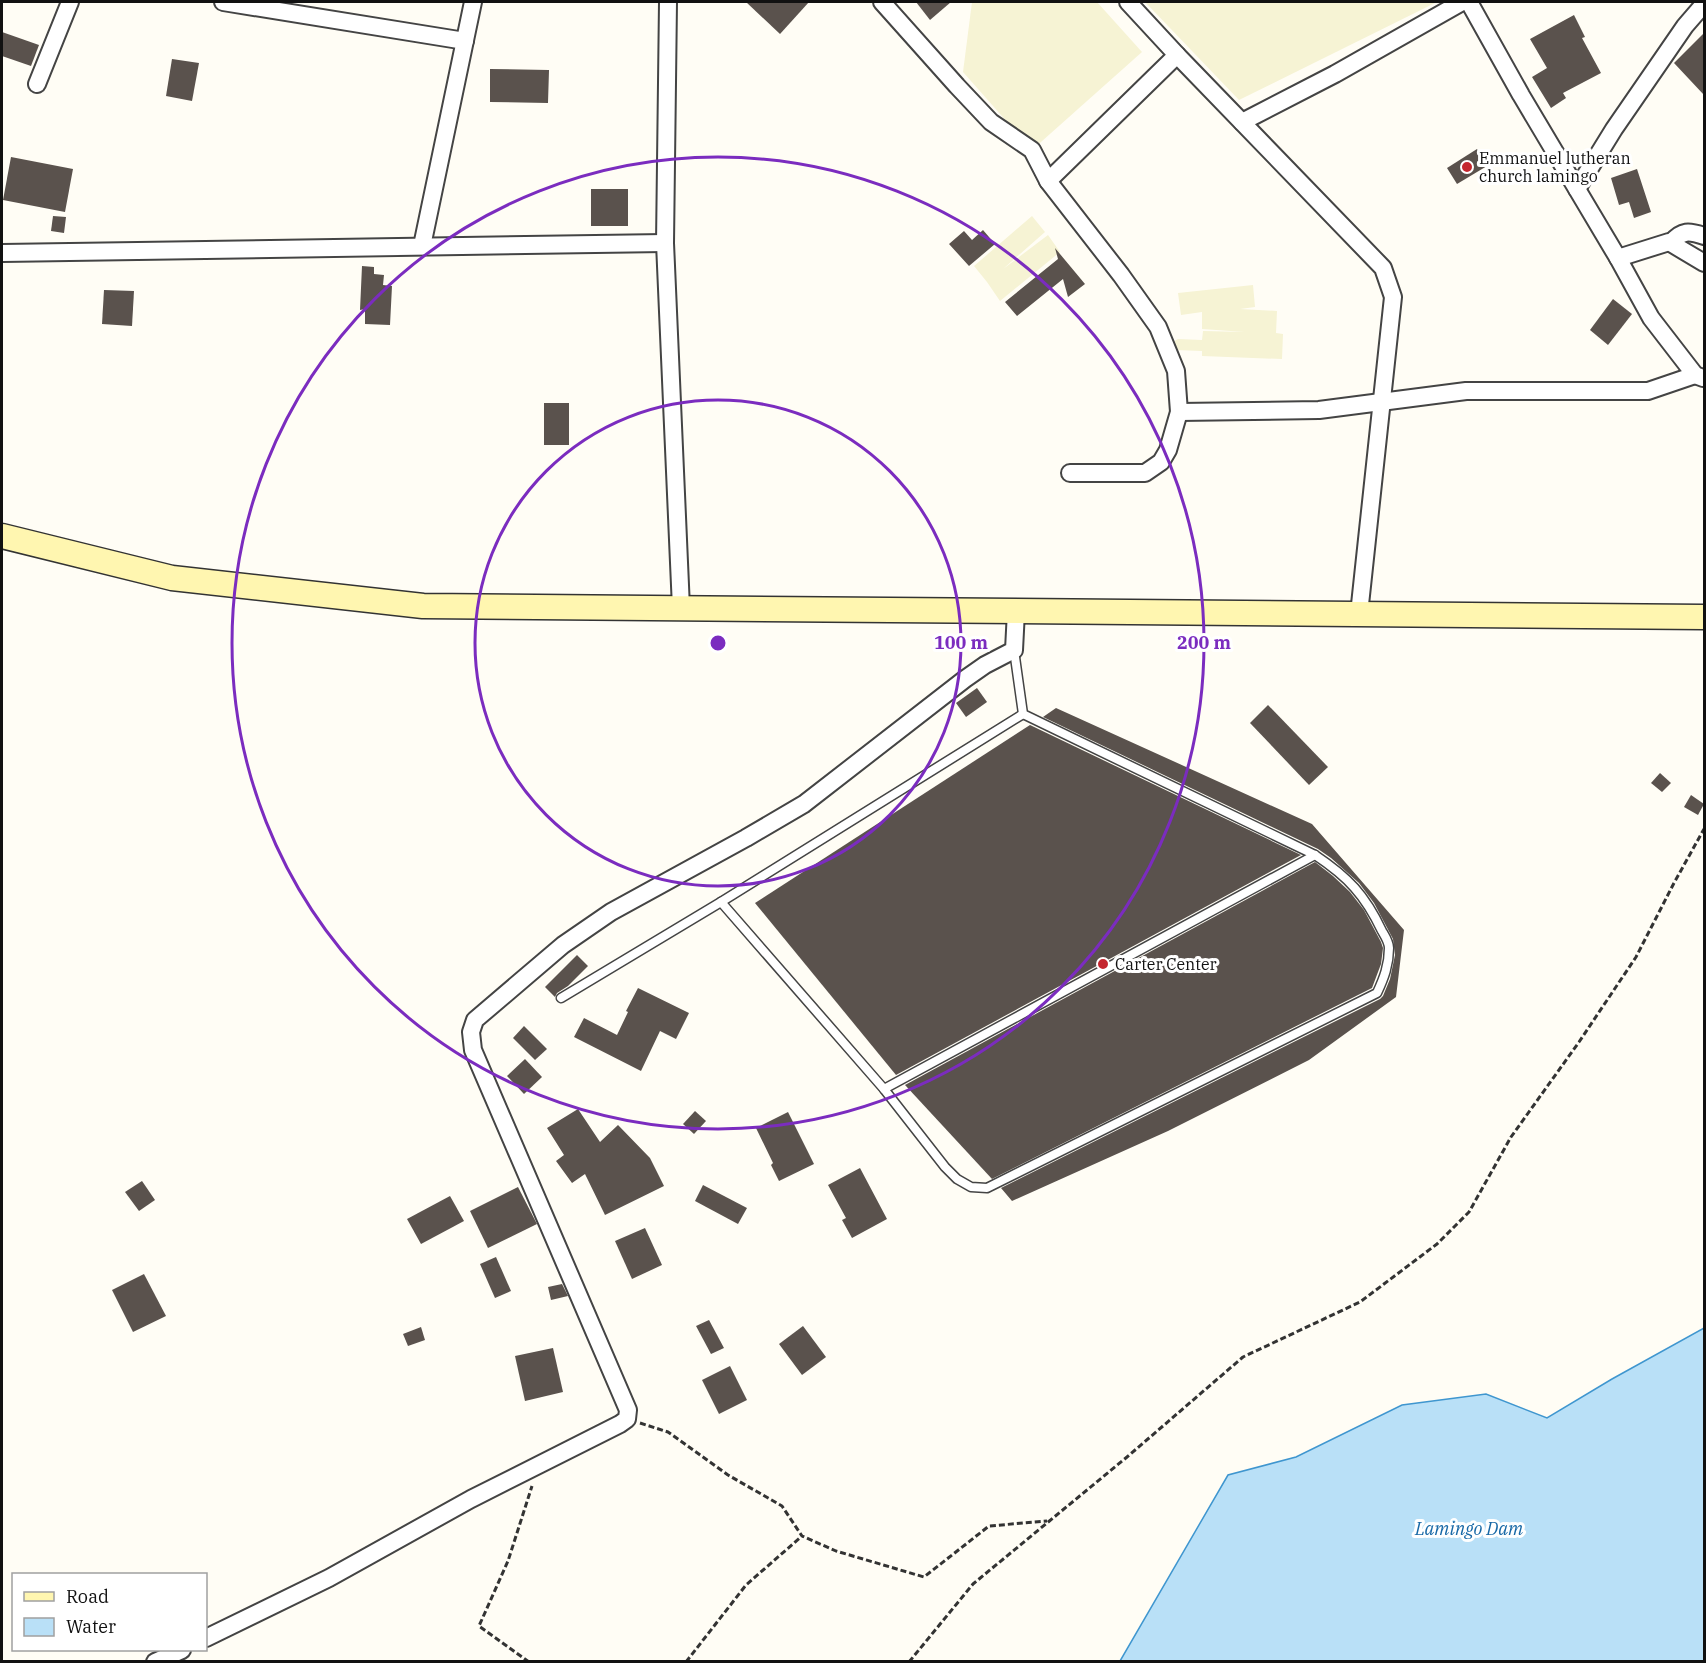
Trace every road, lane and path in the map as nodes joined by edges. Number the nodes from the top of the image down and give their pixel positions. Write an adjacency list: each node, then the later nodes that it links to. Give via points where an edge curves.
1 (70, 2): 12 (street)
2 (223, 2): 10 (street)
3 (473, 2): 10 (street)
4 (668, 2): 17 (street)
5 (882, 2): 14 (street, via 992,122 1032,150)
6 (1128, 2): 11 (street)
7 (1462, 2): 13 (street)
8 (1469, 2): 15 (street)
9 (1704, 4): 15 (street, via 1627,110)
10 (465, 40): 19 (street)
11 (1177, 56): 13 (street); 14 (street)
12 (37, 84)
13 (1242, 122): 24 (street, via 1383,268 1393,297)
14 (1048, 181): 25 (street, via 1158,327 1176,371)
15 (1577, 189): 21 (street)
16 (1704, 236): 18 (street, via 1691,231 1678,235)
17 (665, 243): 19 (street); 28 (street)
18 (1671, 243): 21 (street); 22 (street)
19 (422, 246): 20 (street)
20 (2, 253)
21 (1618, 258): 23 (street, via 1651,318)
22 (1704, 263)
23 (1700, 377): 24 (street, via 1648,391 1466,391)
24 (1381, 402): 25 (street, via 1318,410); 30 (street)
25 (1179, 412): 26 (street, via 1168,450 1161,462 1145,473)
26 (1070, 473)
27 (2, 536): 28 (main road, via 172,579 423,606)
28 (681, 608): 29 (main road)
29 (1016, 611): 30 (main road); 32 (street)
30 (1359, 614): 31 (main road)
31 (1704, 617)
32 (1014, 650): 33 (lane); 39 (street, via 985,665 804,804 611,912 563,945 475,1020 471,1032 473,1050 628,1410)
33 (1023, 714): 35 (lane); 36 (lane)
34 (1704, 829): 41 (path, via 1636,957 1511,1137 1469,1212 1437,1244 1360,1302 1243,1356)
35 (1315, 855): 38 (lane); 38 (lane, via 1355,888 1372,909 1389,946 1387,974 1377,993 987,1188 971,1187 957,1179)
36 (721, 903): 37 (lane); 38 (lane)
37 (561, 999)
38 (884, 1089)
39 (627, 1419): 40 (street); 42 (path, via 668,1432 728,1475 783,1506)
40 (539, 1464): 43 (street, via 329,1578); 46 (path, via 508,1561 479,1626)
41 (1048, 1521): 42 (path, via 989,1526 924,1577 836,1551); 48 (path, via 972,1584)
42 (802, 1536): 47 (path, via 746,1585)
43 (207, 1638)
44 (180, 1651): 45 (street)
45 (155, 1662)
46 (529, 1662)
47 (686, 1662)
48 (909, 1662)

